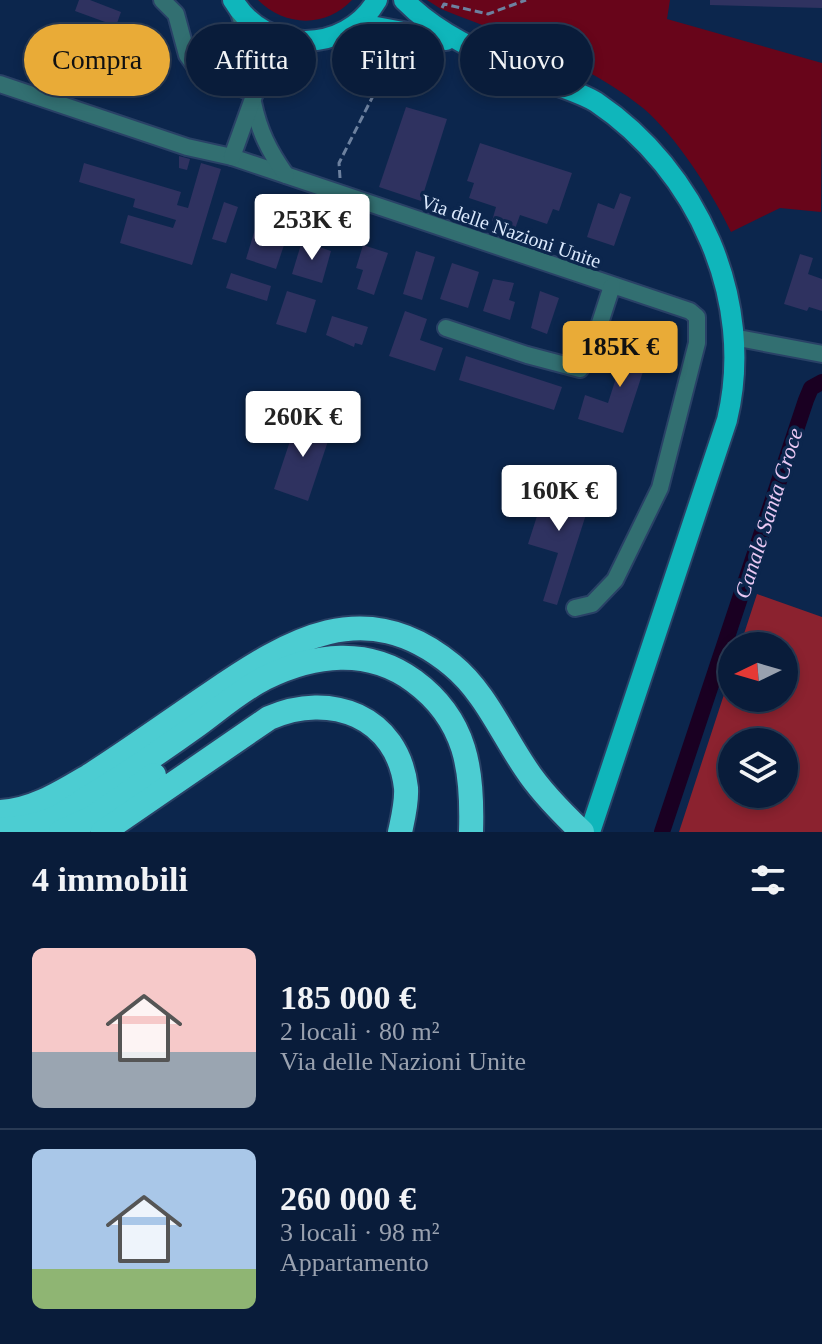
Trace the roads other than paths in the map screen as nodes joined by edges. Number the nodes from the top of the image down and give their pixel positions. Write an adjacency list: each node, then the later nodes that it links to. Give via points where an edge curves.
1 (162, 0): 10 (street, via 176,14 187,55 200,73)
2 (377, 0): 6 (main road)
3 (404, 0): 7 (main road)
4 (235, 3): 5 (main road); 10 (street, via 252,51)
5 (255, 24)
6 (356, 24)
7 (460, 42)
8 (0, 84): 11 (street, Via delle Nazioni Unite)
9 (583, 96): 15 (main road, via 645,143 688,198 721,268)
10 (254, 98): 11 (street); 12 (street, via 259,131)
11 (232, 157): 12 (street, Via delle Nazioni Unite)
12 (286, 175): 13 (street, Via delle Nazioni Unite)
13 (612, 286): 14 (street, via 589,357 580,369); 17 (street, Via delle Nazioni Unite, via 690,311 697,317 697,343 660,488 615,580 592,604)
14 (446, 328)
15 (733, 337): 16 (street); 26 (main road, via 727,420)
16 (822, 354)
17 (575, 608)
18 (0, 812): 25 (highway, via 60,793 261,659 305,638 346,628 393,633 453,665 473,685 527,771)
19 (0, 830): 24 (highway, via 60,816 263,679 336,656 373,660 401,671 431,694 455,725 467,759)
20 (61, 832): 23 (highway, via 92,818 251,706 287,685 335,672 396,686 425,709 455,777)
21 (103, 832): 22 (highway, via 269,718 311,706 346,710 390,745 406,788)
22 (400, 832)
23 (455, 832)
24 (471, 832)
25 (582, 832)
26 (590, 832)

